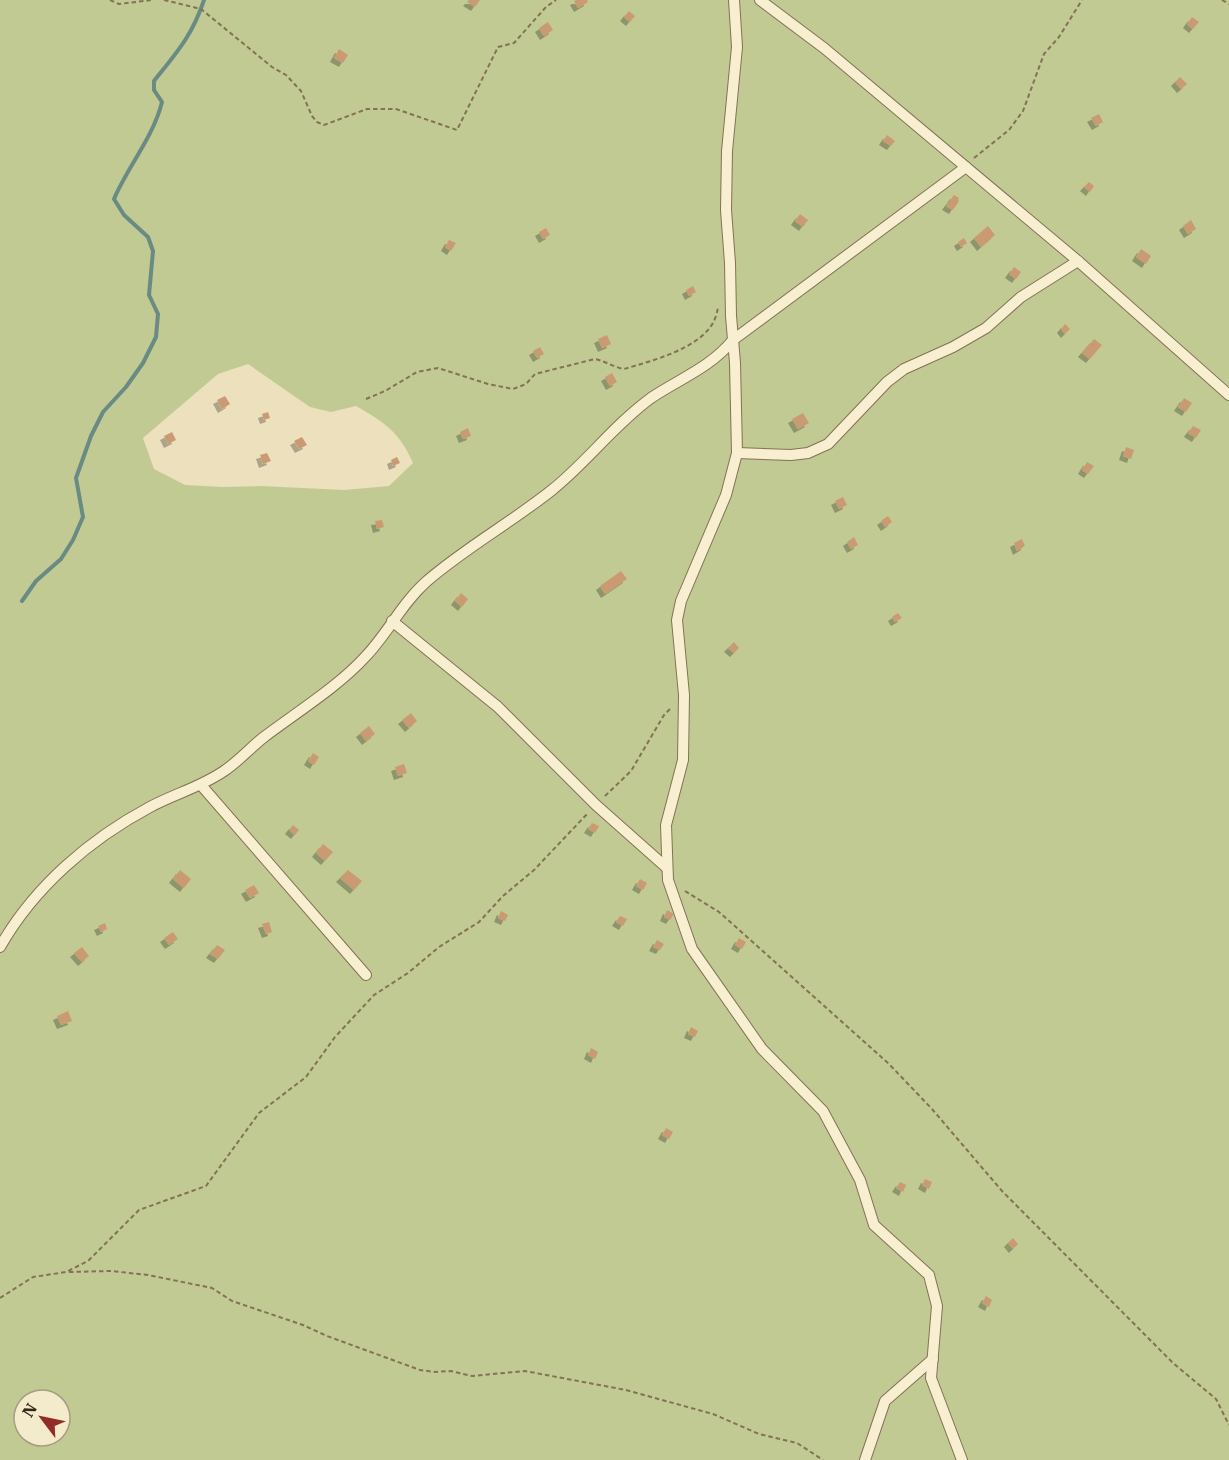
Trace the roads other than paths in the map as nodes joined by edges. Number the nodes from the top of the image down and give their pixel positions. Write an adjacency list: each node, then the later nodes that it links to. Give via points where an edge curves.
1 (734, 0): 5 (street, via 737,47 726,210)
2 (760, 0): 3 (street, via 824,48)
3 (966, 167): 4 (street); 5 (street)
4 (1078, 261): 6 (street); 7 (street, via 1021,297 986,328 904,369 828,444 791,455)
5 (733, 340): 7 (street); 8 (street, via 709,364 651,398 552,490 427,582)
6 (1229, 395)
7 (737, 453): 10 (street, via 726,495 681,601 677,621 684,696 683,760 666,825)
8 (392, 621): 9 (street, via 366,657 345,676 239,760); 10 (street, via 498,706)
9 (201, 785): 11 (street, via 152,806 111,830 67,864 23,912); 12 (street)
10 (668, 874): 13 (street, via 692,949 762,1049 823,1111 860,1179 874,1225 928,1275 937,1306)
11 (0, 947)
12 (366, 975)
13 (933, 1359): 14 (street, via 885,1401); 15 (street, via 932,1378)
14 (865, 1460)
15 (962, 1460)

